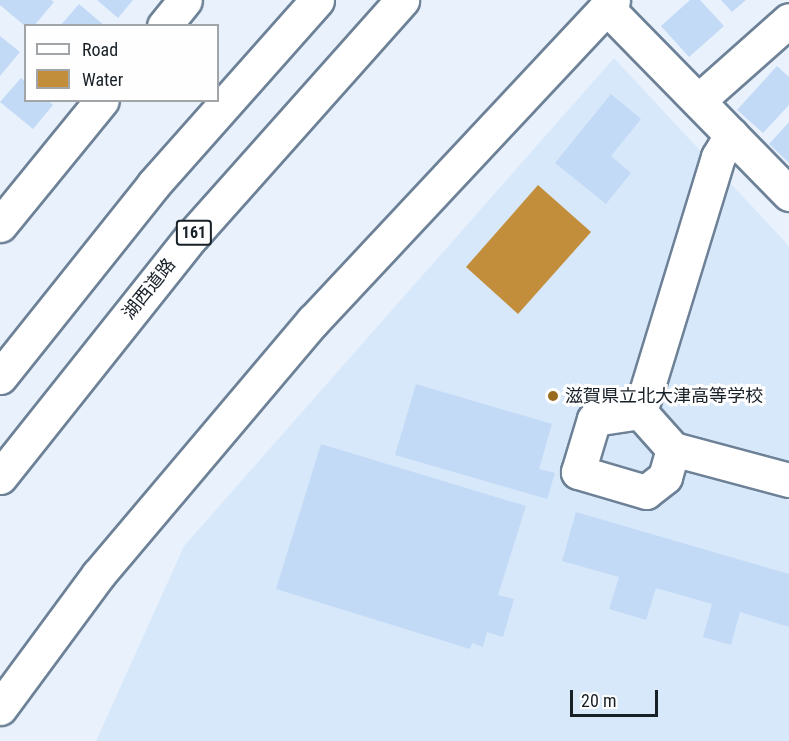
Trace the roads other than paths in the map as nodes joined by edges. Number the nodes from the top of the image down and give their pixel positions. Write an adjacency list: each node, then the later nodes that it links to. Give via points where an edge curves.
1 (185, 0): 5 (main road)
2 (317, 0): 12 (main road, via 153,185)
3 (402, 0): 15 (main road, 湖西道路 / 161, via 192,236)
4 (609, 3): 7 (main road); 17 (main road, via 313,321 99,575)
5 (166, 24)
6 (785, 31): 7 (main road)
7 (699, 100): 9 (main road)
8 (100, 102): 11 (main road)
9 (731, 135): 10 (main road); 13 (main road, via 718,157)
10 (789, 194)
11 (0, 225)
12 (0, 377)
13 (640, 412): 14 (main road); 14 (main road, via 594,419 578,472 646,492 665,477)
14 (673, 449): 16 (main road)
15 (0, 477)
16 (789, 480)
17 (0, 708)

